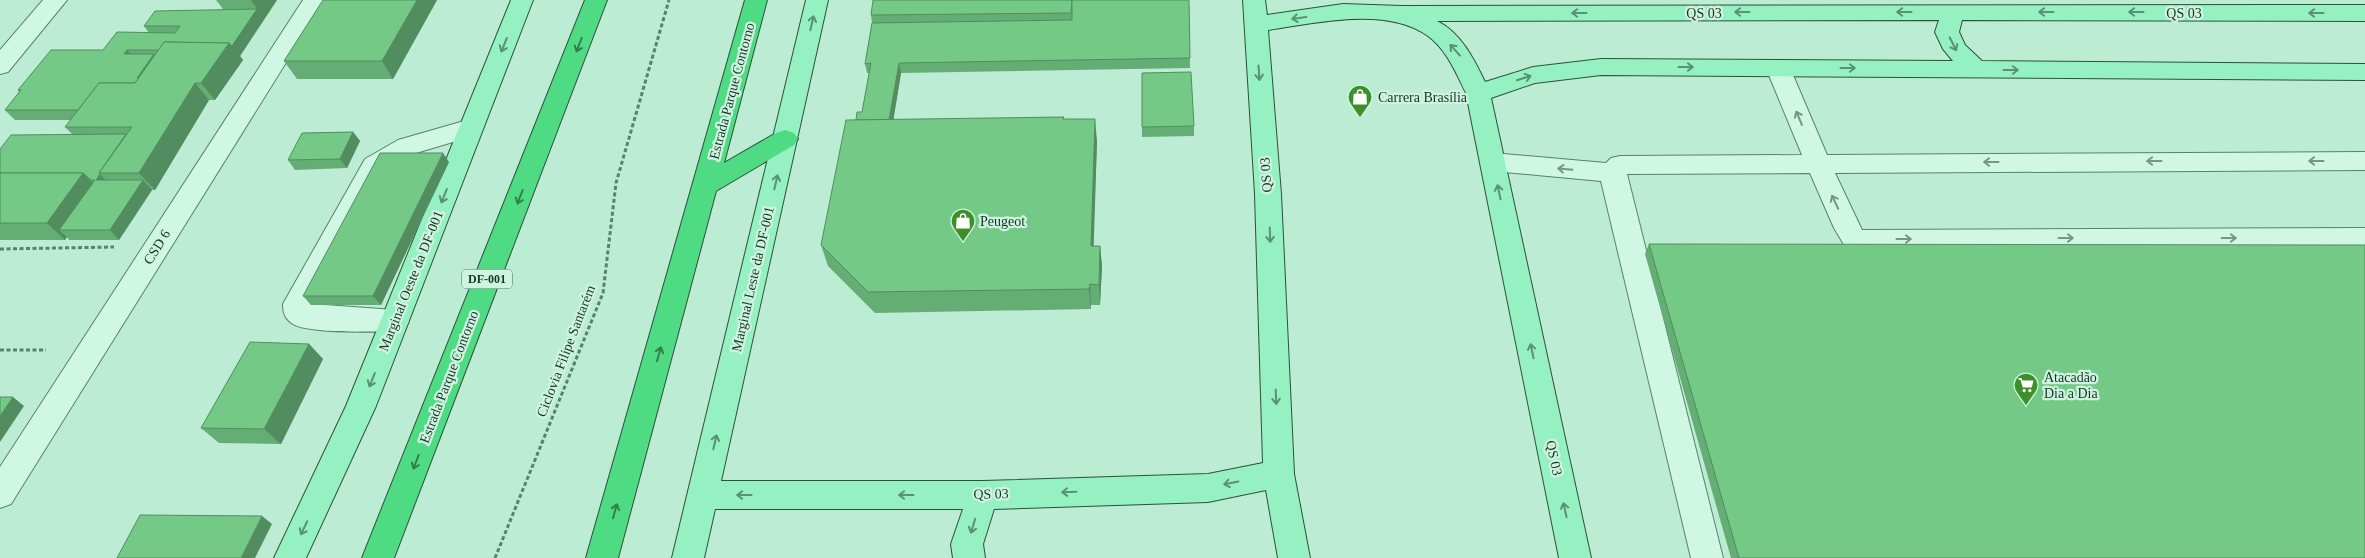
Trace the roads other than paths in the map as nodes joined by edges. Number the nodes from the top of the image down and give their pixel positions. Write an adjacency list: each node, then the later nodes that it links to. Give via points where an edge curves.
1 (56, 0): 12 (street)
2 (314, 0): 29 (street, CSD 6)
3 (522, 0): 17 (main road, Marginal Oeste da DF-001, one-way to 17)
4 (596, 0): 33 (highway, Estrada Parque Contorno / DF-001, one-way to 33)
5 (756, 0): 23 (highway, Estrada Parque Contorno)
6 (817, 0): 18 (main road, Marginal Leste da DF-001, one-way to 6)
7 (1340, 6): 8 (main road, QS 03, one-way to 8); 11 (main road, QS 03)
8 (1255, 12): 28 (main road, QS 03, one-way to 28, via 1268,194)
9 (1953, 12): 10 (main road, QS 03, one-way to 9); 11 (main road, QS 03, one-way to 11); 14 (main road, one-way to 14, via 1947,32 1955,49)
10 (2365, 13)
11 (1402, 14): 16 (main road, QS 03, one-way to 11, via 1460,56 1437,31)
12 (0, 66)
13 (1778, 68): 14 (main road, one-way to 14); 16 (main road, one-way to 13, via 1533,75 1601,67); 21 (street, one-way to 13)
14 (1976, 70): 15 (main road, one-way to 15)
15 (2365, 72)
16 (1478, 93): 20 (main road, QS 03)
17 (471, 128): 27 (main road, Marginal Oeste da DF-001, one-way to 27); 27 (street, via 405,147 374,166 297,304 298,312 304,317)
18 (785, 139): 23 (highway); 30 (main road, Marginal Leste da DF-001, one-way to 18)
19 (2365, 161): 21 (street, one-way to 21)
20 (1493, 162): 22 (street, one-way to 20); 38 (main road, QS 03, one-way to 20)
21 (1818, 163): 22 (street, via 1635,164 1620,165); 25 (street, one-way to 21)
22 (1613, 174): 39 (street)
23 (706, 185): 34 (highway, Estrada Parque Contorno, one-way to 23)
24 (2365, 238): 25 (street, one-way to 24)
25 (1855, 240): 26 (street)
26 (1877, 306)
27 (395, 321): 32 (main road, Marginal Oeste da DF-001, one-way to 32, via 361,406)
28 (1278, 474): 31 (main road, QS 03, one-way to 31, via 1208,488); 37 (main road, QS 03)
29 (0, 494)
30 (703, 495): 31 (main road, QS 03, one-way to 30); 35 (main road, Marginal Leste da DF-001)
31 (983, 495): 36 (main road, one-way to 36, via 968,544)
32 (290, 558)
33 (378, 558)
34 (602, 558)
35 (688, 558)
36 (969, 558)
37 (1294, 558)
38 (1575, 558)
39 (1707, 558)

